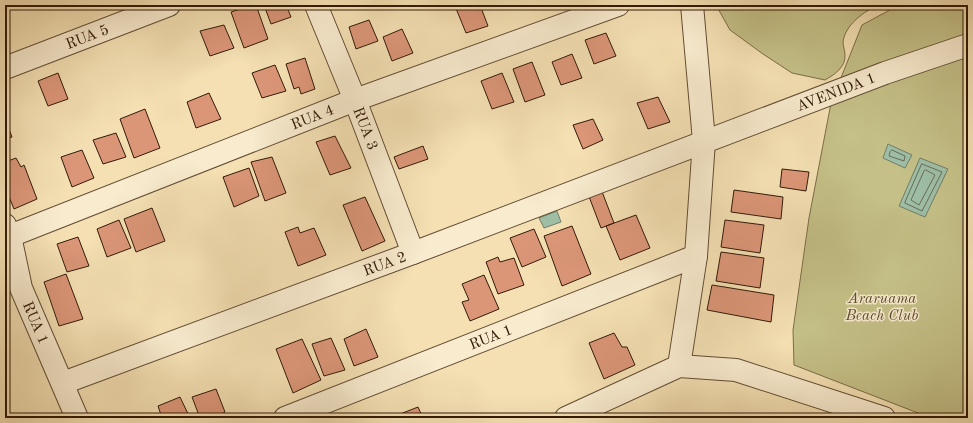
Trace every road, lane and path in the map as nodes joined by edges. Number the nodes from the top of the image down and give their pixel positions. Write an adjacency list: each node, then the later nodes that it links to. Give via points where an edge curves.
1 (169, 5): 6 (street, RUA 5)
2 (316, 5): 7 (street, RUA 3)
3 (618, 5): 7 (street, RUA 4)
4 (692, 5): 8 (street)
5 (968, 45): 8 (street, AVENIDA 1, via 885,73)
6 (5, 68)
7 (355, 100): 9 (street, RUA 4); 10 (street, RUA 3)
8 (704, 141): 10 (street, RUA 2); 11 (street)
9 (8, 230): 13 (street, RUA 1, via 21,288)
10 (413, 253): 13 (street, RUA 2)
11 (696, 256): 12 (street); 15 (street, RUA 1)
12 (678, 366): 16 (street); 17 (street, via 736,370)
13 (63, 383): 14 (street, RUA 1)
14 (77, 418)
15 (285, 418)
16 (567, 418)
17 (884, 418)

